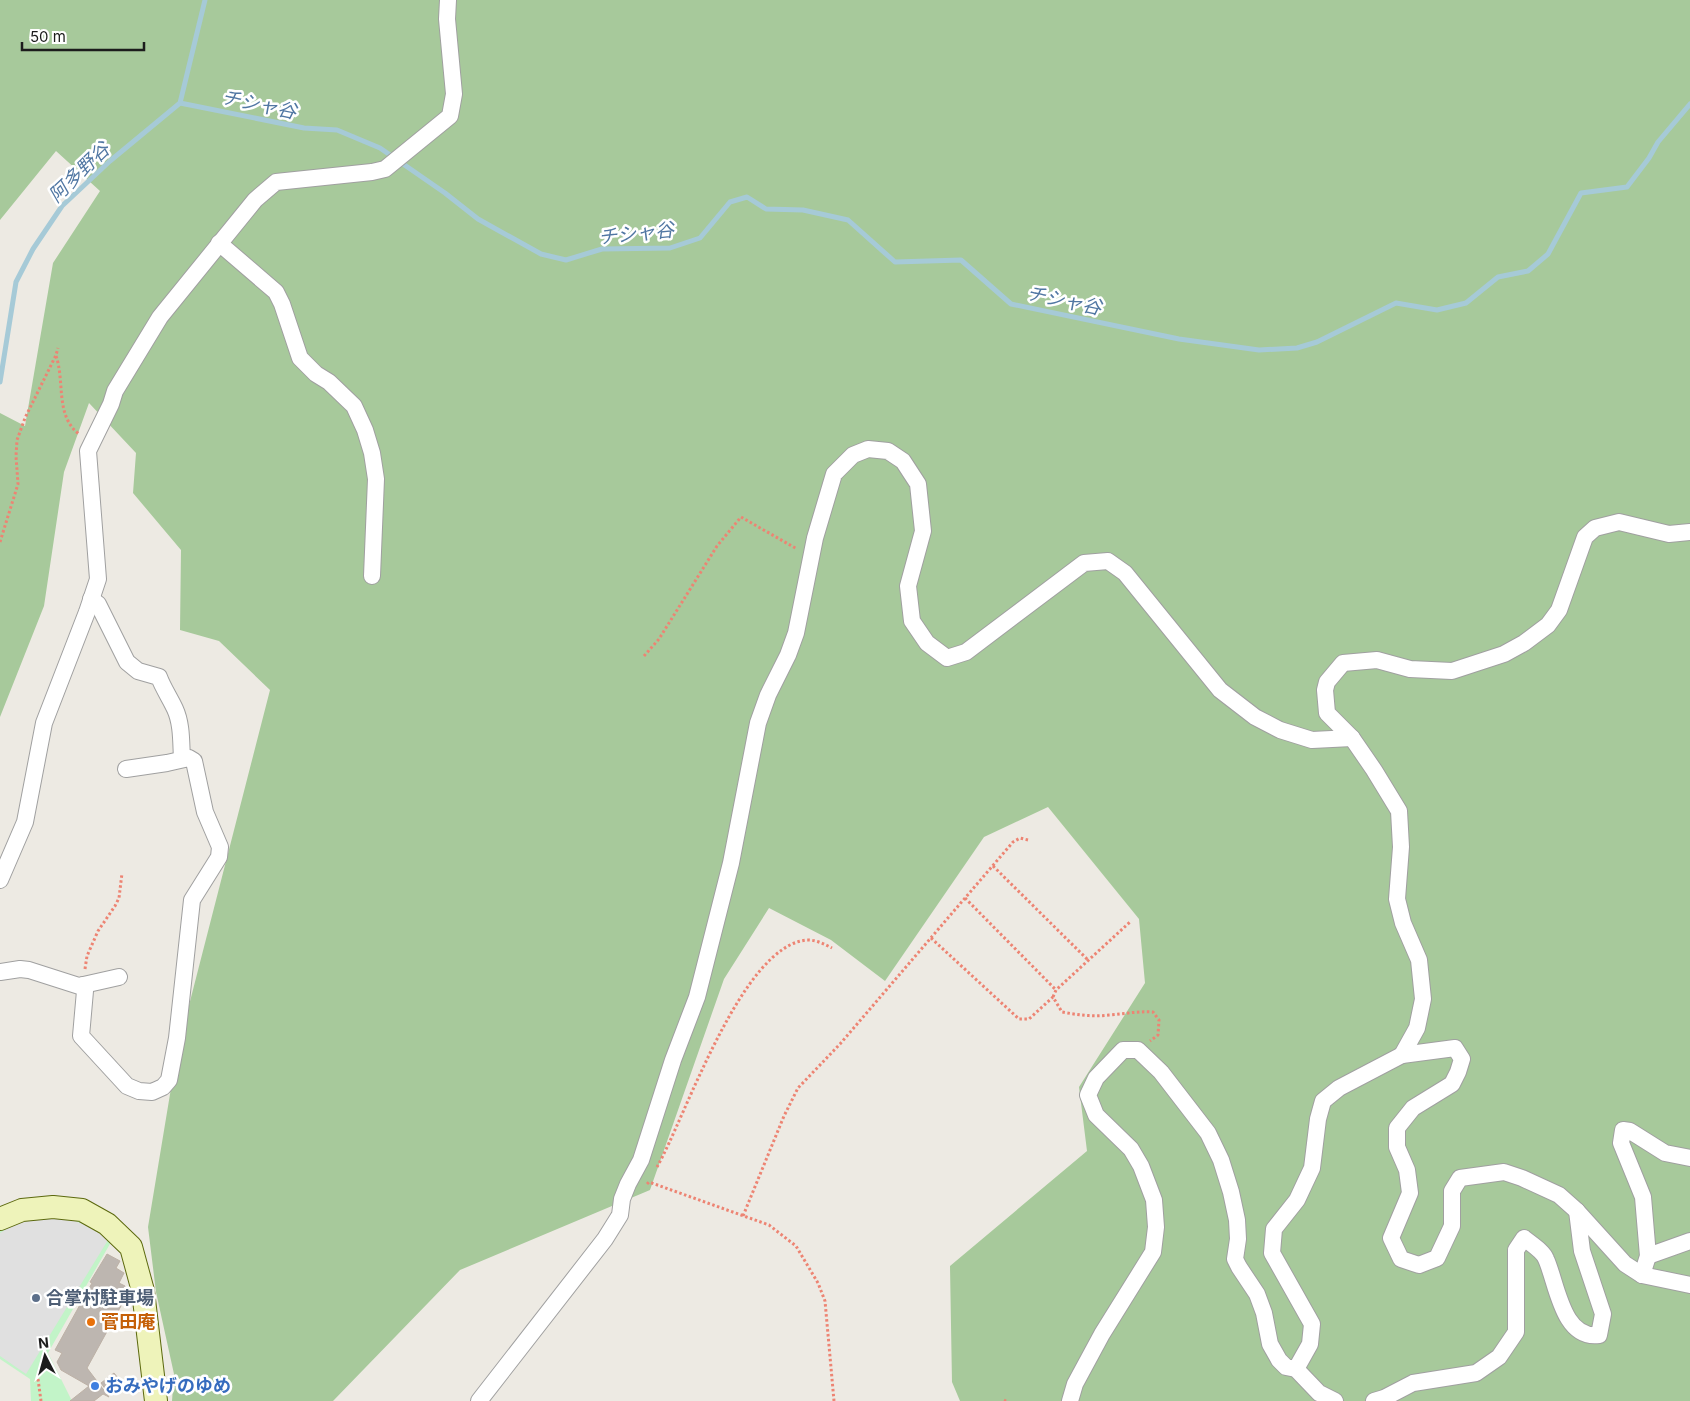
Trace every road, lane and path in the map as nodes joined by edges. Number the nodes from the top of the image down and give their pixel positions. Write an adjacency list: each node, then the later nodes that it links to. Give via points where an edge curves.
1 (448, 0): 2 (street, via 454,94 450,116 385,169 276,182 255,200)
2 (219, 243): 5 (street, via 160,318 119,384); 9 (street, via 276,292 300,358 354,406 372,453 376,479)
3 (58, 348): 4 (path)
4 (56, 355): 5 (path, via 68,422); 7 (path, via 17,440 18,484)
5 (92, 442): 10 (street, via 88,451 98,579)
6 (1690, 532): 12 (street, via 1669,534 1619,522 1595,528 1585,537 1554,618 1524,643 1504,654 1452,671 1410,669 1377,660 1343,664 1327,682 1326,705 1327,713)
7 (0, 542)
8 (811, 557): 11 (path, via 741,517 716,546 659,638); 12 (street, via 834,474 853,455 868,449 888,451 903,461 918,484 922,531 908,586 912,621 926,643 946,658 966,652 1084,563 1108,561 1125,573 1220,690 1255,717 1280,730 1312,740); 45 (street, via 796,633 758,723 731,863 697,997 641,1160 622,1199 620,1214 605,1239)
9 (372, 576)
10 (91, 599): 13 (street, via 98,604 127,662 138,671 159,677 176,710); 18 (street, via 44,723 24,822)
11 (644, 656)
12 (1352, 738): 30 (street, via 1399,811 1401,846 1397,899 1419,960 1423,999 1417,1028)
13 (182, 759): 14 (street); 26 (street, via 194,760 205,812 220,847 219,857 192,900 177,1038 169,1080 163,1087 152,1092 127,1086 81,1036)
14 (126, 769)
15 (1028, 840): 16 (path, via 1020,838 1013,842)
16 (993, 866): 19 (path); 23 (path)
17 (122, 873): 26 (path, via 115,906 98,931 87,956)
18 (0, 880)
19 (965, 898): 21 (path); 27 (path)
20 (1130, 922): 23 (path)
21 (931, 938): 28 (path, via 1019,1019 1029,1019); 35 (path, via 798,1088)
22 (832, 948): 32 (path, via 816,941 790,945 762,969 746,989 722,1028)
23 (1088, 960): 27 (path)
24 (0, 972): 26 (street, via 29,970)
25 (119, 977): 26 (street)
26 (83, 985)
27 (1056, 990): 28 (path)
28 (1053, 997): 29 (path, via 1062,1012 1083,1016 1152,1012 1159,1020 1158,1035)
29 (1138, 1050): 41 (street, via 1161,1072 1208,1133 1231,1192 1237,1220 1235,1258 1264,1312 1270,1344 1286,1367); 47 (street, via 1123,1050 1096,1078 1088,1095 1096,1115 1131,1149 1141,1166 1154,1200 1156,1227 1153,1252 1102,1334 1075,1384)
30 (1402, 1055): 34 (street, via 1455,1048 1462,1059 1452,1084 1413,1108 1397,1128 1397,1146 1407,1170 1410,1193 1391,1238 1401,1258 1419,1265 1437,1258 1452,1226 1452,1191 1460,1178 1504,1172 1559,1195); 41 (street, via 1339,1088 1323,1100 1312,1168 1297,1200 1274,1229 1272,1253 1312,1324 1310,1344)
31 (1690, 1158): 38 (street, via 1665,1153 1623,1130 1621,1143 1643,1197)
32 (648, 1182): 33 (path); 35 (path)
33 (644, 1188)
34 (1577, 1211): 39 (street, via 1625,1264); 49 (street, via 1582,1251 1603,1314 1598,1335 1591,1336 1573,1326 1564,1310 1546,1257 1524,1238 1516,1250 1516,1332 1499,1357 1476,1373 1413,1383)
35 (743, 1216): 46 (path, via 769,1225 785,1236 796,1246 818,1283 824,1301)
36 (0, 1219): 44 (street, via 22,1210 53,1207 82,1210 107,1224 131,1247 143,1292)
37 (1690, 1241): 38 (street)
38 (1648, 1256): 39 (street)
39 (1642, 1275): 40 (street)
40 (1690, 1285)
41 (1296, 1369): 48 (street, via 1319,1393)
42 (38, 1379): 43 (path)
43 (41, 1401)
44 (156, 1401)
45 (478, 1401)
46 (834, 1401)
47 (1070, 1401)
48 (1335, 1401)
49 (1374, 1401)

